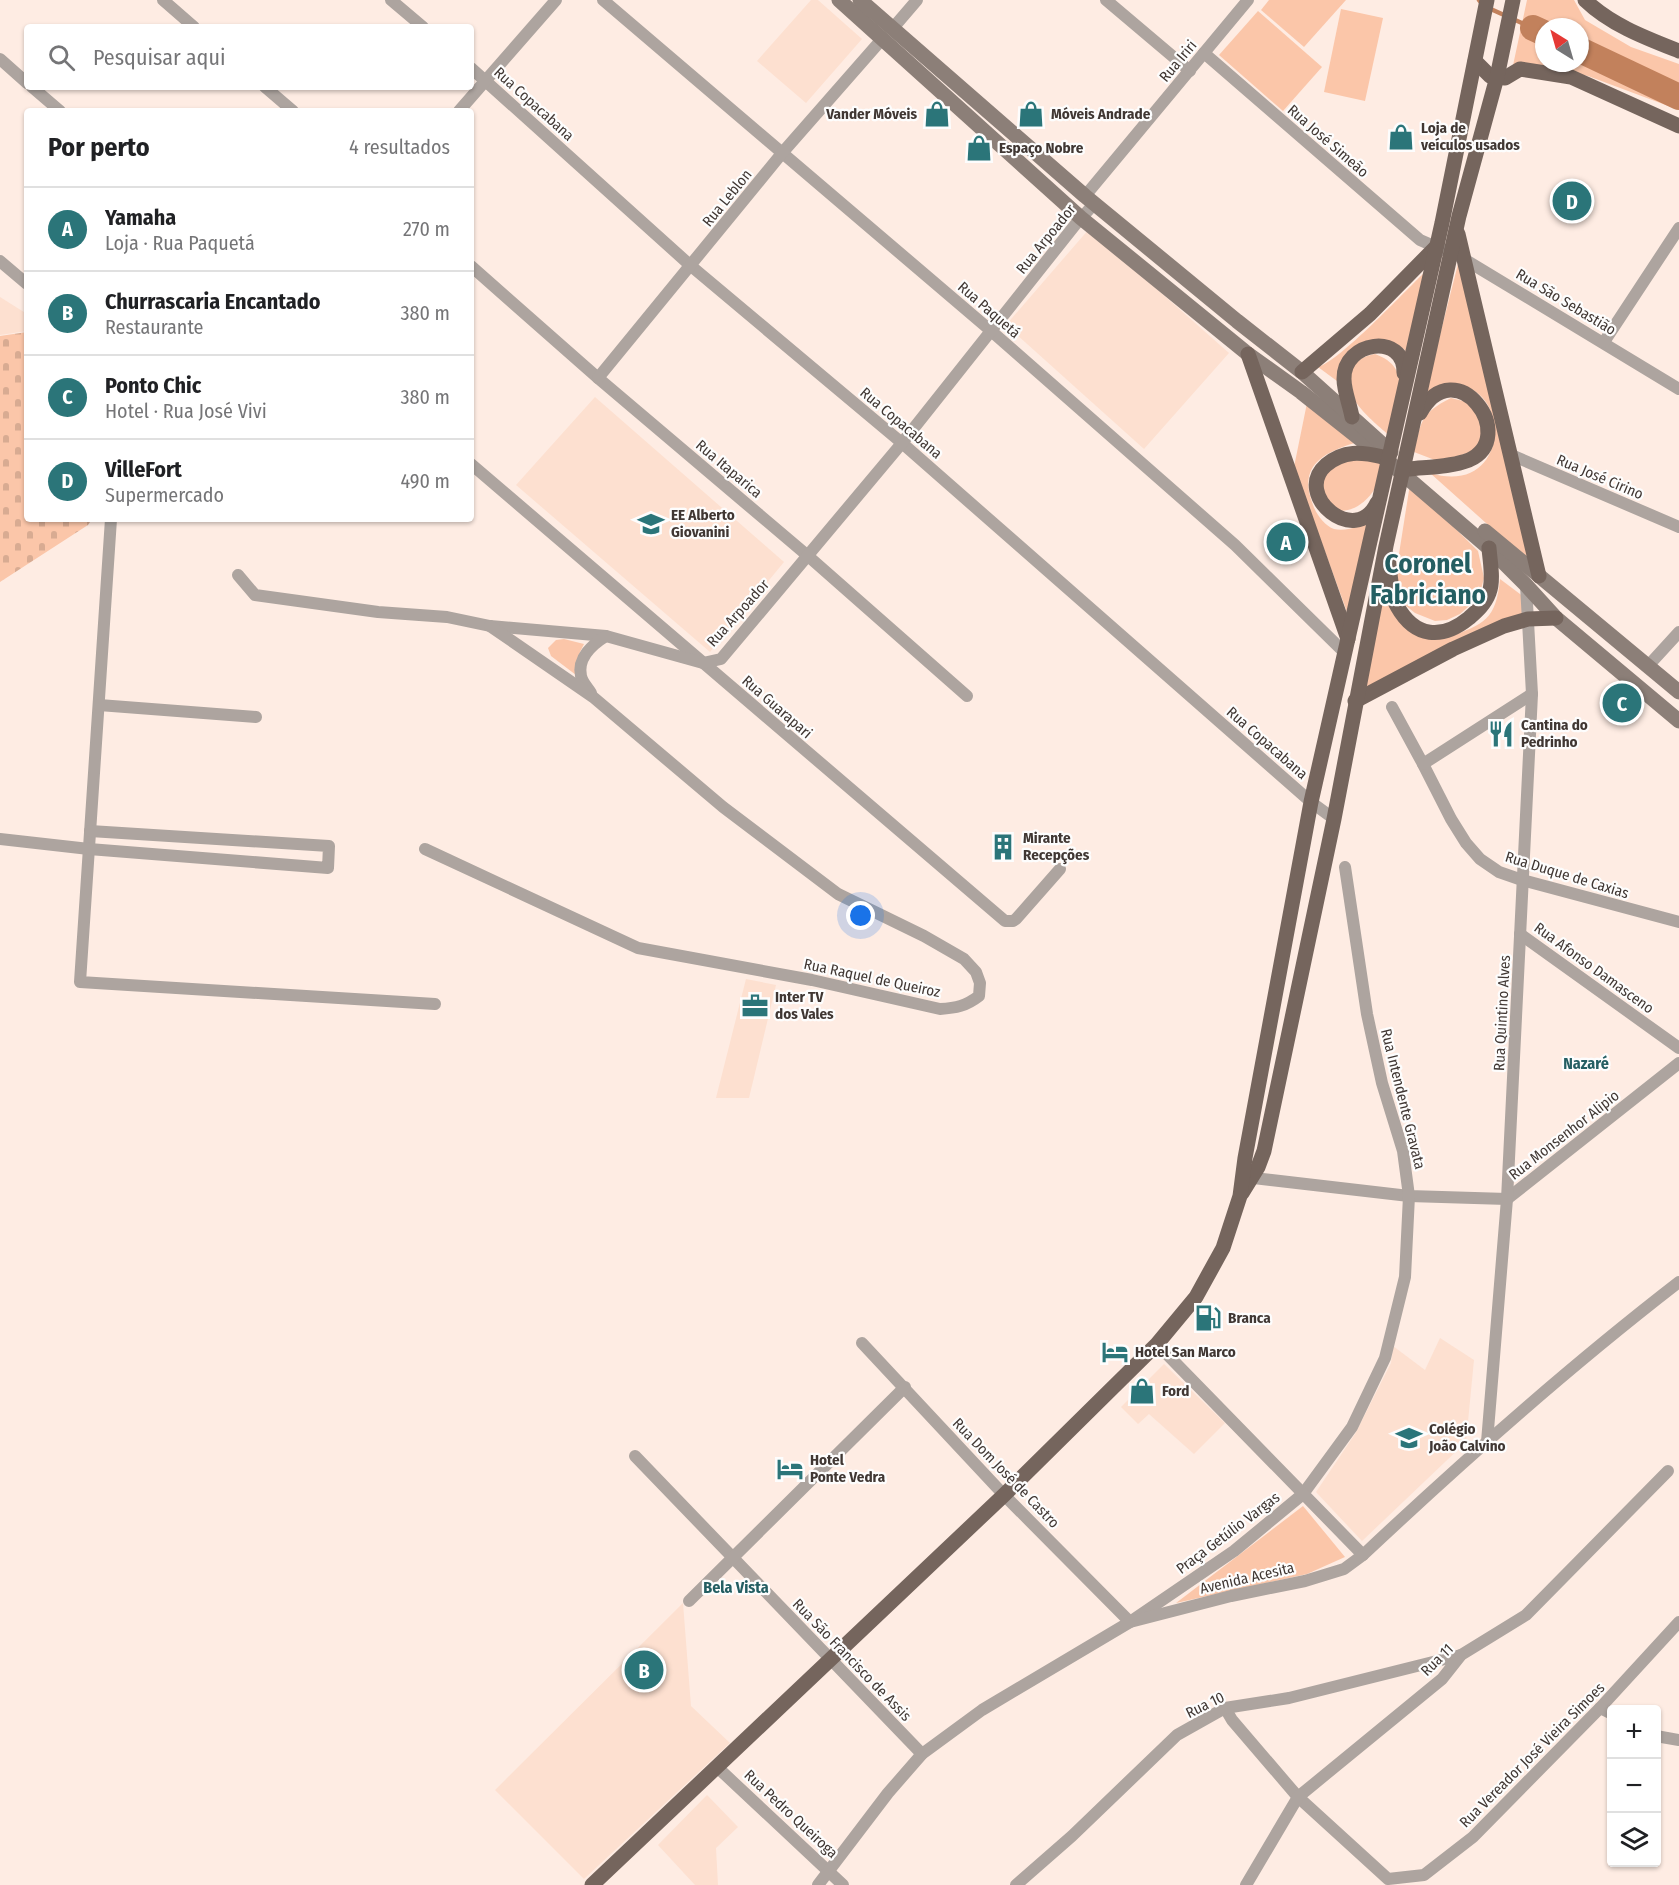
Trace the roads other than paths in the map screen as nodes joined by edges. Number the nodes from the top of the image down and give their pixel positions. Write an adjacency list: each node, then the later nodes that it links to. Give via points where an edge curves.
1 (163, 0): 13 (street)
2 (391, 0): 14 (street)
3 (556, 0): 24 (street)
4 (603, 0): 31 (street, Rua Paquetá)
5 (839, 0): 15 (main road)
6 (860, 0): 15 (main road)
7 (917, 0): 15 (street, Rua Leblon)
8 (1106, 0): 21 (street)
9 (1248, 0): 17 (street, Rua Iriri)
10 (1487, 0): 19 (main road)
11 (1513, 0): 22 (main road)
12 (1585, 0): 16 (main road, via 1596,11 1636,33)
13 (191, 24)
14 (419, 24)
15 (888, 33): 31 (street, Rua Leblon); 32 (main road); 33 (main road)
16 (1679, 51)
17 (1204, 53): 21 (street, Rua Iriri); 35 (street, Rua José Simeão, via 1420,240)
18 (0, 59): 23 (street)
19 (1476, 61): 22 (main road, via 1490,76); 35 (main road)
20 (474, 71): 24 (street, Rua Copacabana)
21 (1190, 71): 32 (street, Rua Iriri)
22 (1501, 77): 30 (main road, via 1520,69 1571,77); 36 (main road, via 1456,228)
23 (24, 80)
24 (486, 81): 29 (street); 38 (street, Rua Copacabana)
25 (36, 90): 27 (street)
26 (268, 90): 28 (street)
27 (56, 108)
28 (290, 108)
29 (462, 108)
30 (1679, 126)
31 (783, 152): 38 (street, Rua Leblon); 41 (street, Rua Paquetá)
32 (1090, 200): 33 (street, Rua Arpoador); 44 (main road)
33 (1081, 218): 41 (street, Rua Arpoador); 43 (main road)
34 (1678, 232): 42 (street)
35 (1435, 248): 36 (street, Rua São Sebastião); 44 (main road, via 1363,321); 46 (main road)
36 (1456, 255): 42 (street, Rua São Sebastião); 49 (main road); 51 (main road)
37 (0, 261): 40 (street)
38 (691, 266): 45 (street, Rua Leblon); 50 (street, Rua Copacabana)
39 (474, 269): 45 (street, Rua Itaparica)
40 (24, 281)
41 (990, 330): 50 (street, Rua Arpoador); 68 (street, Rua Paquetá)
42 (1604, 342): 47 (street, Rua São Sebastião)
43 (1248, 354): 52 (main road); 68 (main road)
44 (1302, 372): 48 (main road)
45 (598, 378): 60 (street, Rua Itaparica)
46 (1403, 386): 48 (main road, via 1404,364 1391,349 1371,346 1356,353 1344,379); 55 (main road)
47 (1679, 389)
48 (1352, 417): 54 (main road)
49 (1412, 431): 54 (main road, via 1430,398 1443,391 1463,392 1478,402 1486,416 1488,433 1483,450 1470,459); 58 (main road)
50 (902, 443): 60 (street, Rua Arpoador); 81 (street, Rua Copacabana)
51 (1509, 454): 57 (street, Rua José Cirino); 62 (main road)
52 (1383, 457): 55 (main road, via 1357,452 1341,456 1323,469 1317,486 1325,507 1351,521 1374,510); 59 (main road)
53 (474, 467): 69 (street, Rua Guarapari)
54 (1409, 469): 62 (main road)
55 (1381, 493): 68 (main road)
56 (111, 522): 76 (street)
57 (1679, 527)
58 (1386, 546): 59 (main road, via 1395,604 1405,618 1435,634 1455,628 1480,608 1491,581); 75 (main road)
59 (1489, 548): 62 (main road)
60 (808, 556): 69 (street, Rua Arpoador, via 721,659); 73 (street, Rua Itaparica)
61 (238, 575): 65 (street, Rua Arpoador, via 255,595 447,617)
62 (1532, 580): 63 (main road); 64 (street, Rua Quintino Alves); 70 (main road)
63 (1556, 618): 64 (main road); 79 (main road)
64 (1528, 619): 72 (street, Rua Quintino Alves); 75 (main road, via 1453,649)
65 (490, 626): 67 (street, Rua Arpoador); 74 (street, Rua Raquel de Queiroz)
66 (1679, 632): 70 (street)
67 (606, 636): 69 (street, Rua Arpoador); 74 (street, Rua Raquel de Queiroz, via 584,657 581,675)
68 (1346, 646): 81 (main road)
69 (703, 663): 88 (street, Rua Guarapari, via 1005,921 1016,919)
70 (1648, 666): 71 (main road)
71 (1679, 692)
72 (1532, 694): 80 (street); 89 (street, Rua Quintino Alves)
73 (967, 696)
74 (593, 697): 86 (street, Rua Raquel de Queiroz, via 723,807 838,894 964,959 976,972 979,996 968,1005 940,1009 812,980 638,948)
75 (1355, 701): 82 (main road)
76 (99, 705): 78 (street); 83 (street)
77 (1392, 707): 80 (street, Rua Duque de Caxias)
78 (256, 717)
79 (1679, 721)
80 (1423, 764): 89 (street, Rua Duque de Caxias, via 1450,819 1479,859)
81 (1311, 802): 82 (street, Rua Copacabana); 95 (main road)
82 (1334, 819): 95 (main road, via 1264,1151)
83 (90, 831): 85 (street); 85 (street, via 329,846 328,868)
84 (0, 839): 85 (street)
85 (89, 849): 92 (street, via 80,982)
86 (425, 849)
87 (1345, 867): 96 (street, Rua Intendente Gravata, via 1367,1014 1382,1083 1403,1151)
88 (1060, 870)
89 (1522, 880): 90 (street, Rua Duque de Caxias); 91 (street, Rua Quintino Alves)
90 (1679, 922)
91 (1520, 934): 93 (street, Rua Afonso Damasceno); 97 (street, Rua Quintino Alves)
92 (435, 1004)
93 (1679, 1048)
94 (1679, 1063): 97 (street, Rua Monsenhor Alipio)
95 (1247, 1177): 96 (street, Rua Monsenhor Alipio); 100 (main road, via 1211,1272)
96 (1409, 1196): 97 (street, Rua Monsenhor Alipio); 105 (street, Rua Intendente Gravata, via 1405,1277 1385,1358 1352,1427)
97 (1508, 1199): 102 (street, Rua Quintino Alves)
98 (1679, 1282): 102 (street, Avenida Acesita)
99 (862, 1343): 101 (street, Rua Dom José de Castro)
100 (1157, 1344): 105 (street); 106 (main road)
101 (904, 1387): 106 (street, Rua Dom José de Castro); 108 (street)
102 (1487, 1442): 107 (street, Avenida Acesita)
103 (635, 1456): 108 (street, Rua São Francisco de Assis)
104 (1668, 1471): 112 (street, Rua 11, via 1526,1615)
105 (1303, 1494): 107 (street, Praça Getúlio Vargas); 110 (street, Praça Getúlio Vargas, via 1234,1551)
106 (1004, 1495): 110 (street, Rua Dom José de Castro); 113 (main road)
107 (1363, 1555): 110 (street, Avenida Acesita, via 1344,1569 1305,1581)
108 (733, 1558): 109 (street); 113 (street, Rua São Francisco de Assis)
109 (689, 1601)
110 (1130, 1622): 118 (street, Avenida Acesita, via 982,1710)
111 (1679, 1622): 115 (street, Rua Vereador José Vieira Simoes)
112 (1461, 1655): 114 (street, Rua 10, via 1288,1698); 120 (street, Rua 11, via 1442,1679)
113 (831, 1660): 118 (street, Rua São Francisco de Assis); 119 (main road)
114 (1225, 1708): 120 (street); 125 (street, Rua 10, via 1177,1735)
115 (1606, 1711): 120 (street, Rua Vereador José Vieira Simoes, via 1473,1837 1424,1875 1388,1879)
116 (1661, 1737): 117 (street)
117 (1679, 1740)
118 (922, 1754): 121 (street, Avenida Acesita)
119 (717, 1767): 121 (street, Rua Pedro Queiroga); 122 (main road)
120 (1298, 1797): 126 (street, Rua 11)
121 (828, 1869): 123 (street, Avenida Acesita); 124 (street, Rua Pedro Queiroga)
122 (592, 1885)
123 (818, 1885)
124 (843, 1885)
125 (1016, 1885)
126 (1246, 1885)

